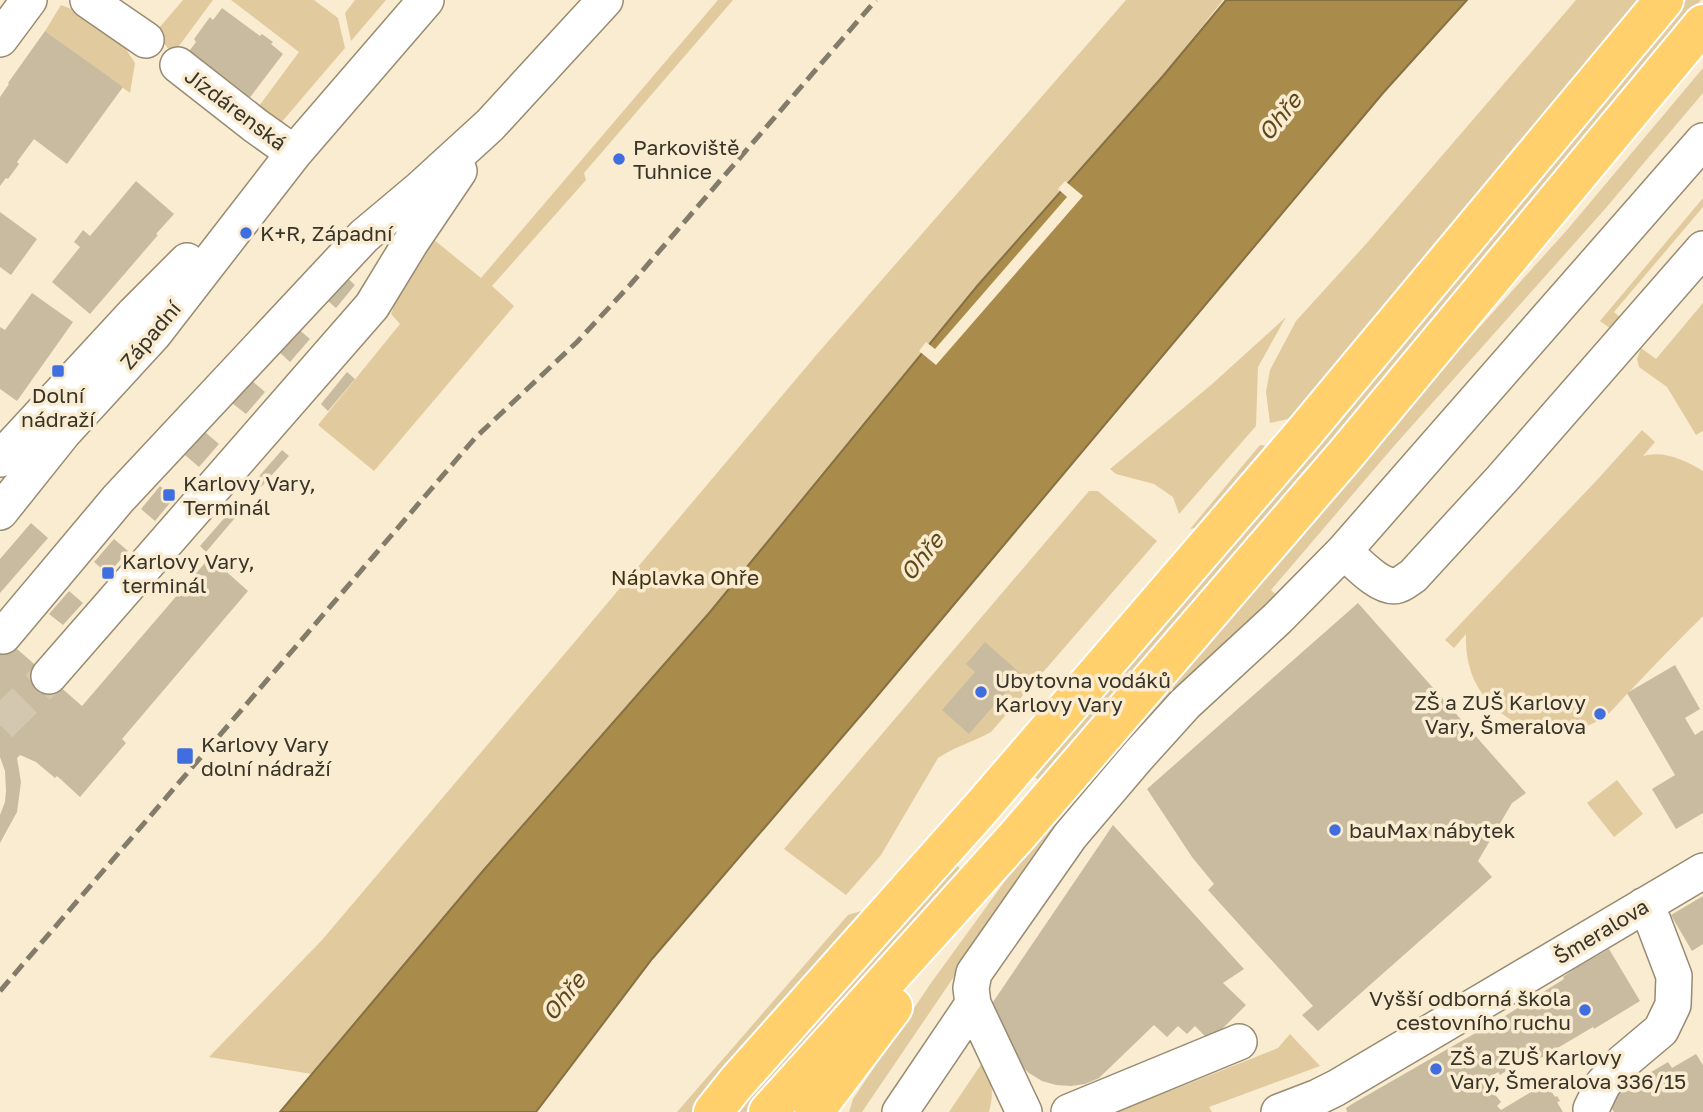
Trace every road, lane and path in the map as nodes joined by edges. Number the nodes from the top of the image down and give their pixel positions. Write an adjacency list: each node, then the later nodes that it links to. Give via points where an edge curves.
1 (29, 0): 7 (street)
2 (88, 0): 8 (street)
3 (426, 0): 12 (street, Západní)
4 (604, 0): 10 (street)
5 (1664, 0): 27 (highway, via 1303,434)
6 (1703, 24): 20 (highway, via 1355,444)
7 (0, 39)
8 (146, 40)
9 (178, 65): 12 (street, Jízdárenská)
10 (490, 125): 18 (street, via 364,236 118,499); 19 (street, via 372,306)
11 (1703, 141): 17 (street)
12 (295, 153): 14 (street, Západní); 16 (street, Západní, via 153,335 63,433)
13 (1703, 249): 17 (street, via 1413,576 1397,586 1386,586)
14 (4, 447): 15 (street, Západní, via 20,461)
15 (0, 503)
16 (0, 512)
17 (1344, 551): 24 (street, via 1185,704 1070,836 974,972)
18 (3, 636)
19 (49, 677)
20 (1016, 837): 23 (highway); 28 (highway)
21 (1703, 871): 22 (street, Šmeralova)
22 (1643, 906): 26 (street, Šmeralova); 35 (street, via 1674,976 1673,1005 1661,1030 1603,1084)
23 (906, 989): 29 (highway); 30 (street)
24 (973, 1004): 31 (street); 32 (street)
25 (1239, 1042): 33 (street)
26 (1321, 1105): 34 (street, Šmeralova)
27 (713, 1112)
28 (768, 1112)
29 (814, 1112)
30 (836, 1112)
31 (900, 1112)
32 (1024, 1112)
33 (1069, 1112)
34 (1279, 1112)
35 (1592, 1112)

